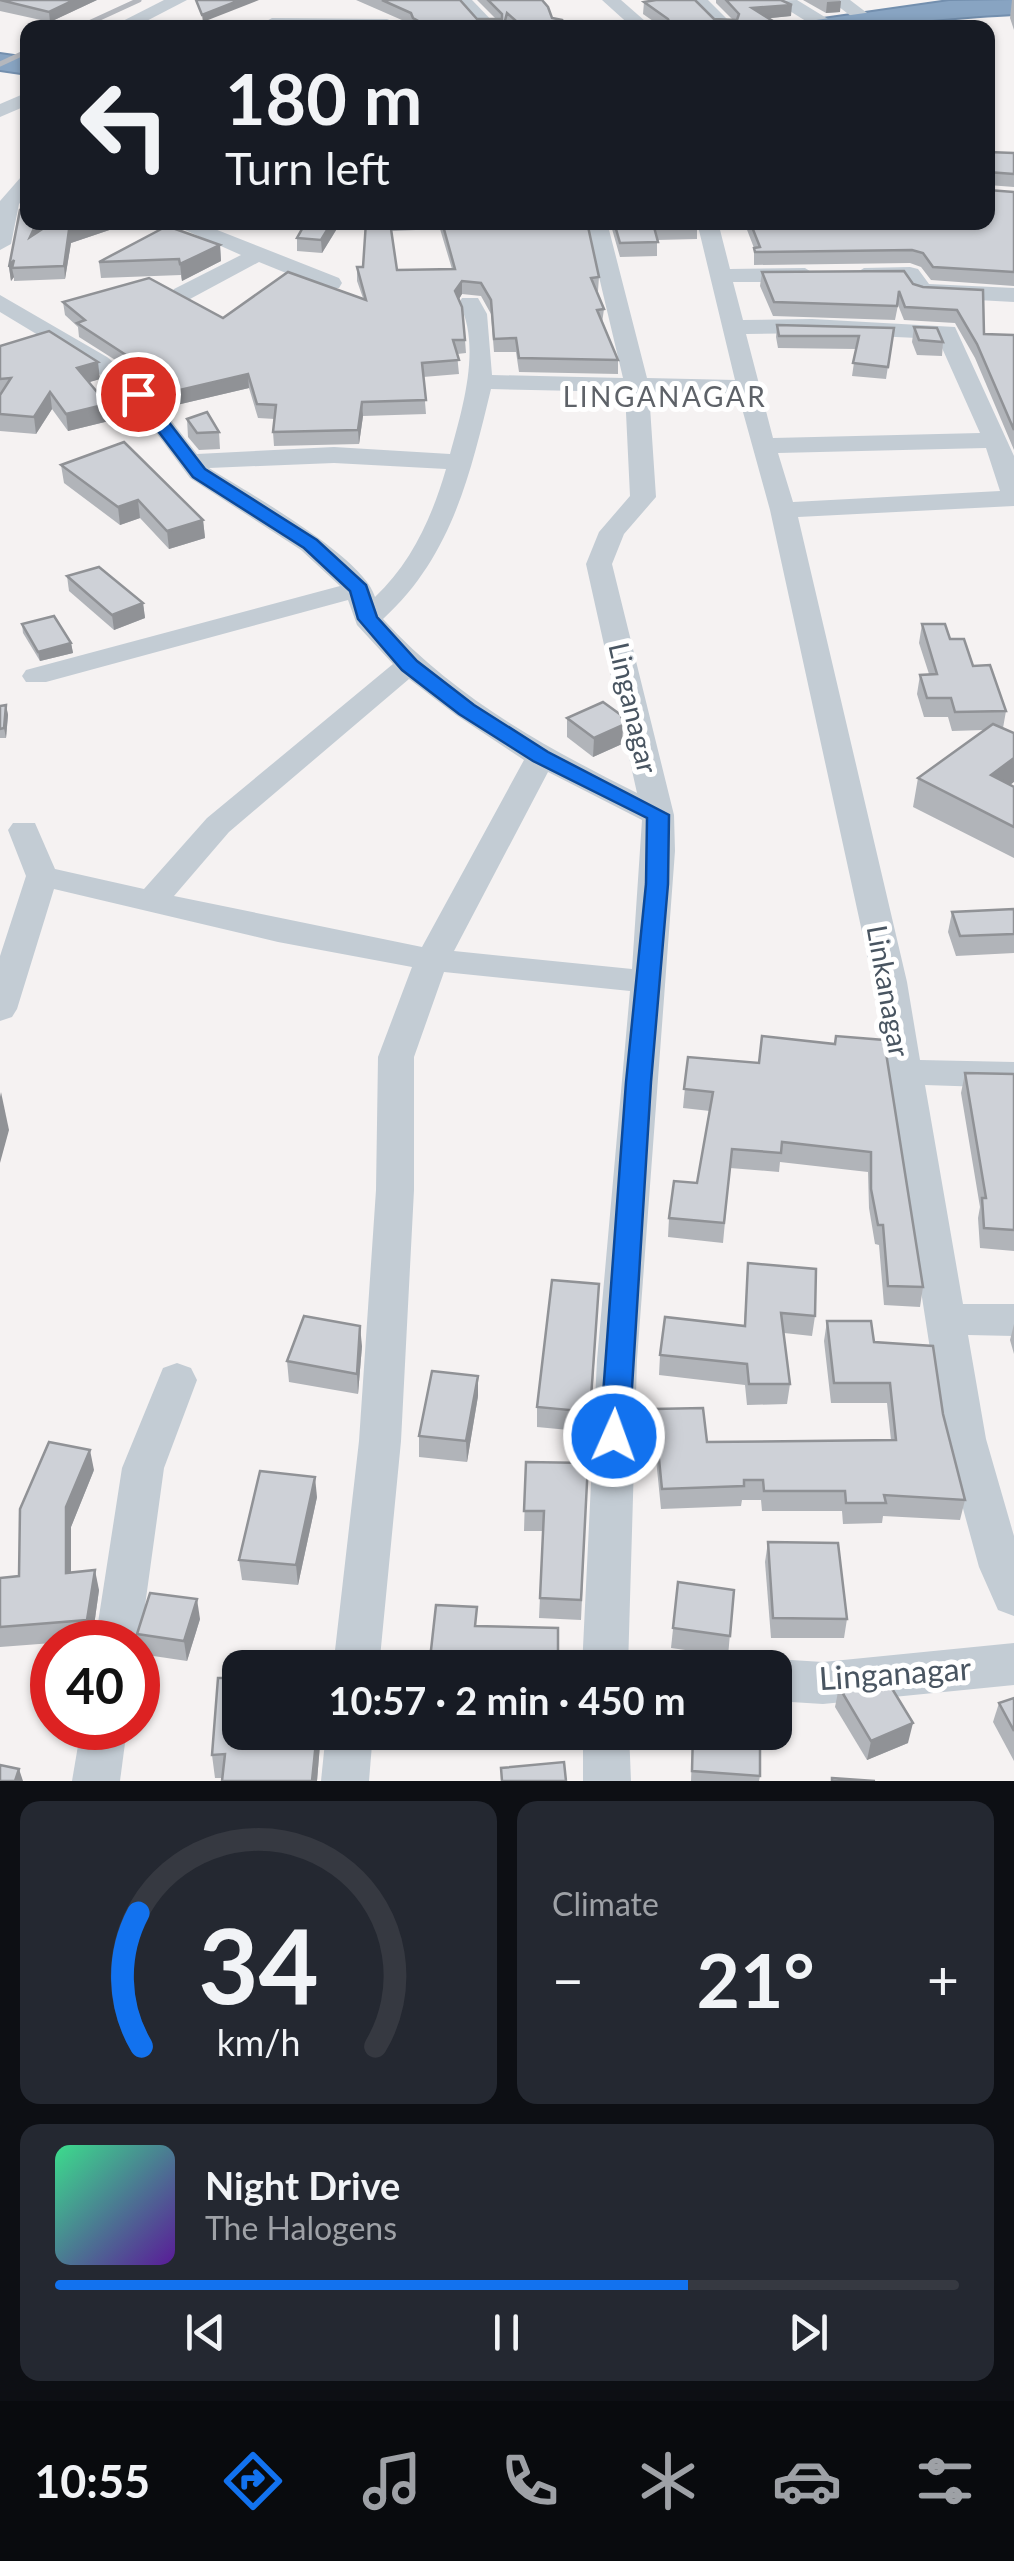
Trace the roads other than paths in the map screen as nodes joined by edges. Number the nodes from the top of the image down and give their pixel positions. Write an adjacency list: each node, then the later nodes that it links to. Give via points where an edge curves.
1 (462, 0): 10 (street)
2 (610, 0): 11 (street)
3 (698, 0): 12 (street)
4 (840, 0): 14 (street)
5 (176, 1): 9 (street, via 145,2)
6 (774, 1): 13 (street, via 790,3)
7 (942, 5): 8 (highway); 15 (highway)
8 (1014, 6)
9 (122, 20)
10 (482, 20)
11 (634, 20)
12 (719, 20)
13 (814, 20)
14 (880, 20)
15 (886, 20)
16 (20, 190): 20 (street, via 9,204)
17 (196, 230): 21 (street)
18 (598, 230): 30 (street, Linganagar)
19 (709, 230): 22 (street, Linkanagar)
20 (0, 244)
21 (257, 255): 23 (street); 24 (street)
22 (720, 276): 25 (street, via 910,274 922,290); 28 (street, Linkanagar)
23 (331, 282)
24 (182, 294)
25 (1014, 295)
26 (0, 302): 34 (street, via 138,394)
27 (470, 303): 29 (street)
28 (736, 327): 31 (street, Linkanagar); 32 (street, via 947,332)
29 (481, 382): 30 (street); 35 (street)
30 (637, 386): 31 (street); 43 (street, Linganagar, via 643,497 612,532 599,564)
31 (748, 387): 33 (street, Linkanagar)
32 (996, 440): 33 (street); 36 (street)
33 (763, 446): 37 (street, Linkanagar)
34 (187, 462): 35 (street, via 334,455); 38 (street, via 310,544)
35 (460, 462): 39 (street, via 416,568)
36 (1014, 496): 37 (street)
37 (783, 510): 50 (street, Linkanagar, via 890,982)
38 (360, 589): 39 (street); 41 (street)
39 (367, 619): 40 (street)
40 (410, 666): 42 (street); 46 (street, via 218,825)
41 (36, 676)
42 (541, 757): 43 (street); 47 (street)
43 (658, 815): 48 (street, Linganagar)
44 (24, 830): 45 (street)
45 (42, 876): 46 (street); 49 (street)
46 (153, 900): 47 (street)
47 (432, 960): 48 (street); 57 (street, via 396,1057 380,1441)
48 (650, 982): 58 (street, Linganagar, via 617,1360)
49 (0, 1009)
50 (902, 1072): 51 (street); 52 (street, Linkanagar)
51 (1014, 1076)
52 (944, 1318): 53 (street); 55 (street, Linkanagar, via 965,1439)
53 (1014, 1320)
54 (178, 1380): 56 (street, via 143,1468)
55 (1014, 1596)
56 (119, 1620)
57 (358, 1650)
58 (614, 1650)
59 (1014, 1664): 60 (street, Linganagar)
60 (792, 1681)
61 (101, 1750): 64 (street)
62 (348, 1750): 65 (street)
63 (606, 1750): 66 (street)
64 (96, 1781)
65 (344, 1781)
66 (607, 1781)

